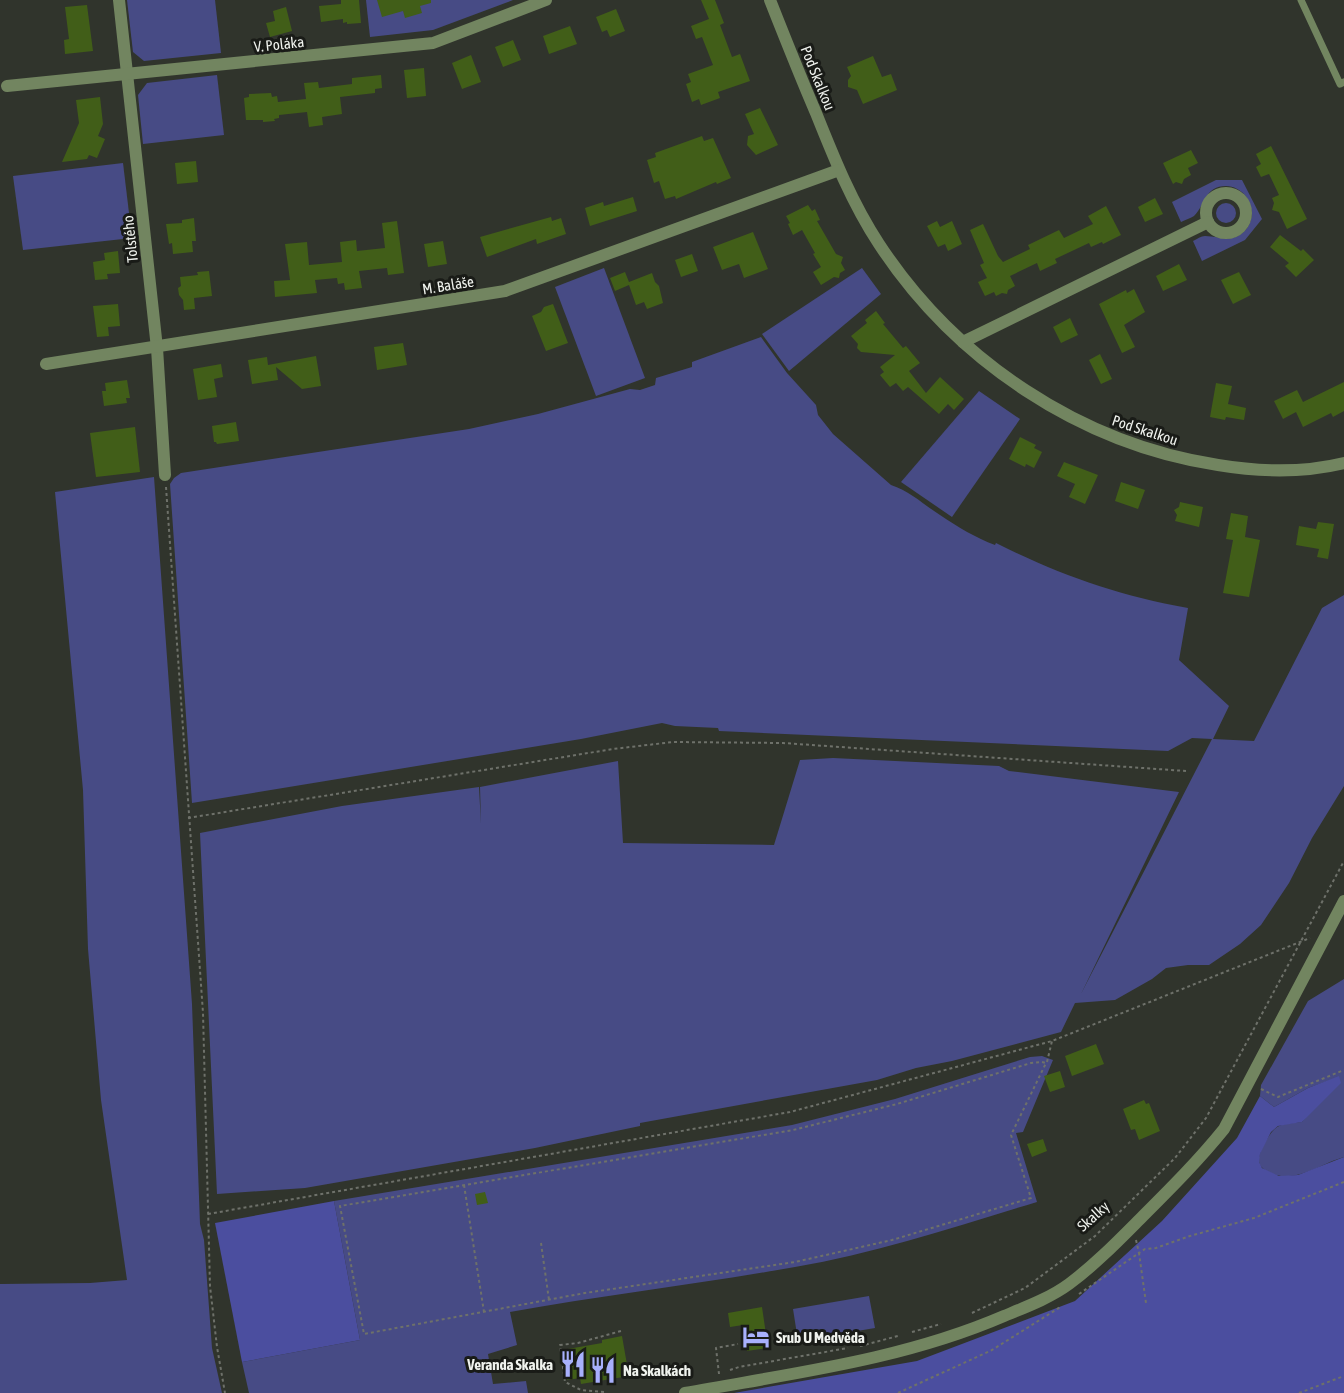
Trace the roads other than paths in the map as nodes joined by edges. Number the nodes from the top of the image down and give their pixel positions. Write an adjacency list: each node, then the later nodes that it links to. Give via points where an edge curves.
1 (119, 0): 5 (street, Tolstého)
2 (546, 0): 5 (street, V. Poláka, via 433,43)
3 (770, 0): 8 (street, Pod Skalkou)
4 (1301, 0): 6 (lane, via 1340,84)
5 (127, 75): 7 (street, V. Poláka); 11 (street, Tolstého)
6 (1344, 82)
7 (7, 86)
8 (838, 170): 10 (street, Pod Skalkou, via 893,265); 11 (street, M. Baláše, via 505,291)
9 (1208, 222): 10 (street)
10 (963, 342): 13 (street, Pod Skalkou, via 1048,405 1095,429 1157,452 1260,470 1307,470)
11 (157, 348): 12 (street, M. Baláše); 14 (street, Tolstého)
12 (46, 364)
13 (1344, 463)
14 (165, 475)
15 (1344, 901): 16 (street, via 1224,1130 1112,1248 1069,1284 1039,1302 970,1331 908,1350)
16 (691, 1392)

